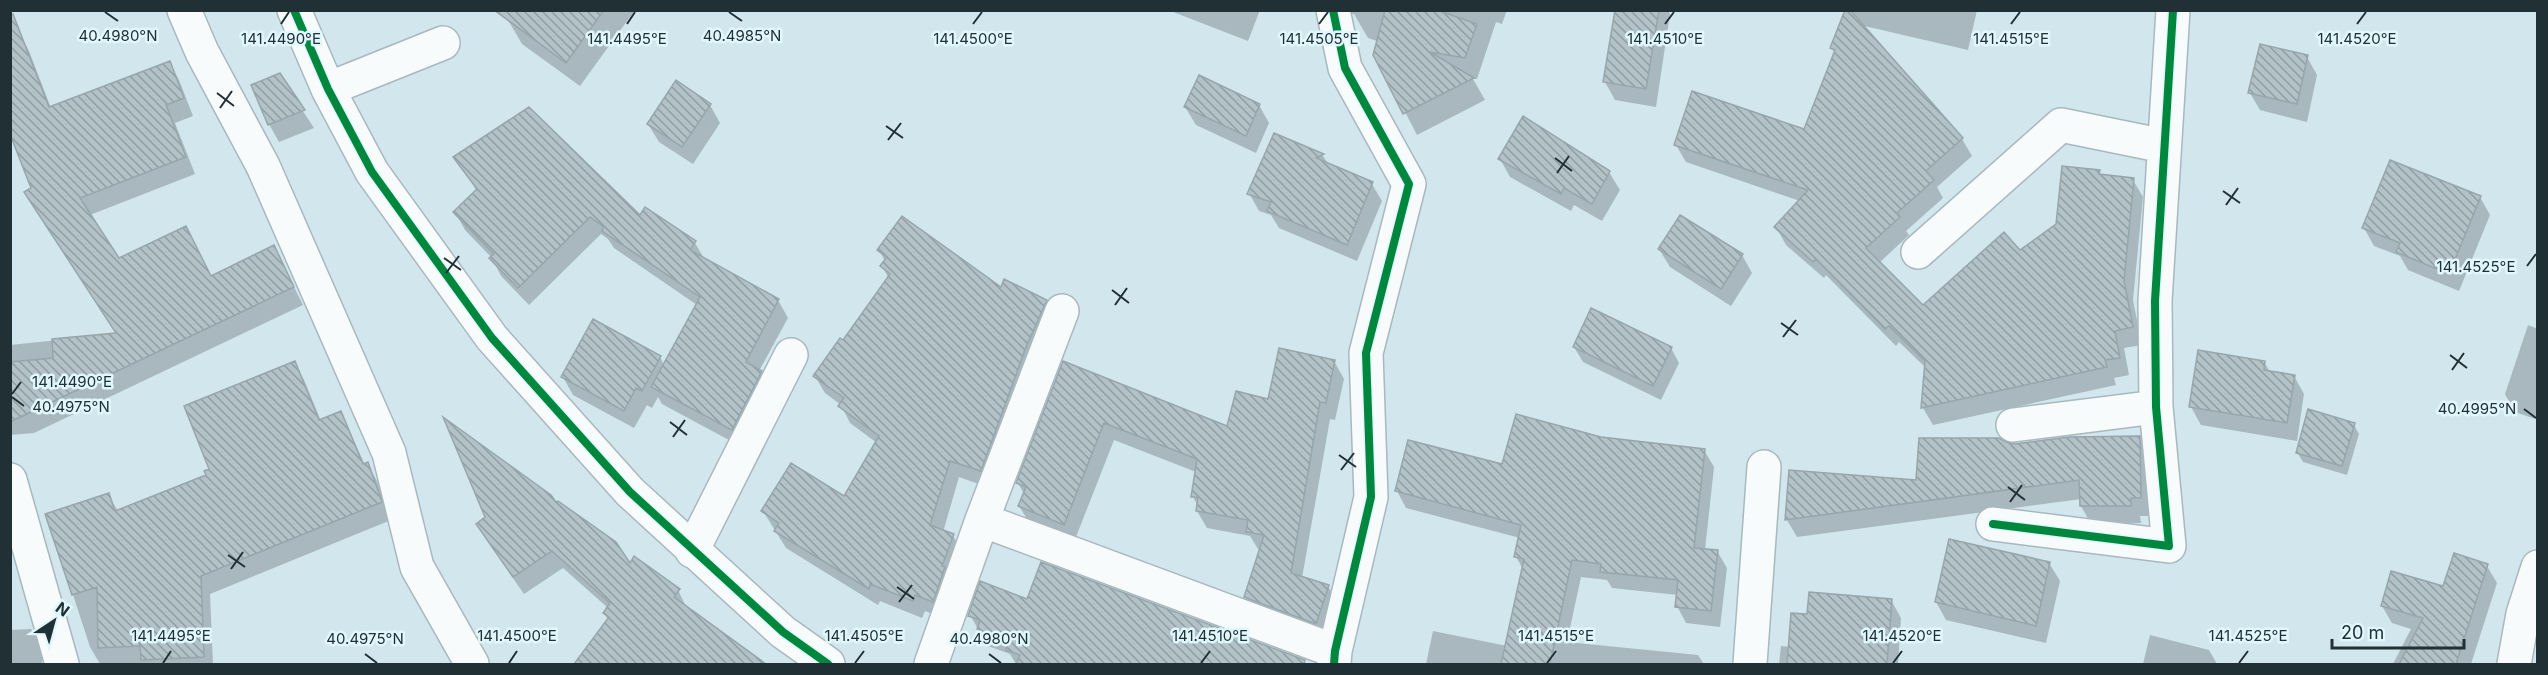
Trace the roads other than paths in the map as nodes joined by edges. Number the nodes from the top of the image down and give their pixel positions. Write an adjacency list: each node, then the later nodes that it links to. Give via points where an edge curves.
1 (184, 10): 21 (street, via 202,52 263,165 389,453 417,567)
2 (294, 10): 6 (street)
3 (1333, 10): 19 (street, via 1345,68 1409,184 1366,353 1371,497)
4 (2173, 10): 7 (street)
5 (443, 43): 6 (street)
6 (328, 89): 17 (street, via 372,172 492,338 630,492)
7 (2164, 146): 8 (street, via 2061,125); 11 (street, via 2156,259)
8 (1918, 252)
9 (1062, 311): 15 (street)
10 (791, 355): 17 (street)
11 (2156, 407): 12 (street); 16 (street, via 2169,546)
12 (2013, 425)
13 (1764, 467): 24 (street)
14 (10, 480): 20 (street)
15 (982, 520): 19 (street); 23 (street)
16 (1993, 524)
17 (692, 551): 22 (street, via 783,632)
18 (2538, 567): 25 (street, via 2523,614)
19 (1334, 658)
20 (62, 664)
21 (472, 664)
22 (828, 664)
23 (931, 664)
24 (1750, 664)
25 (2514, 664)

